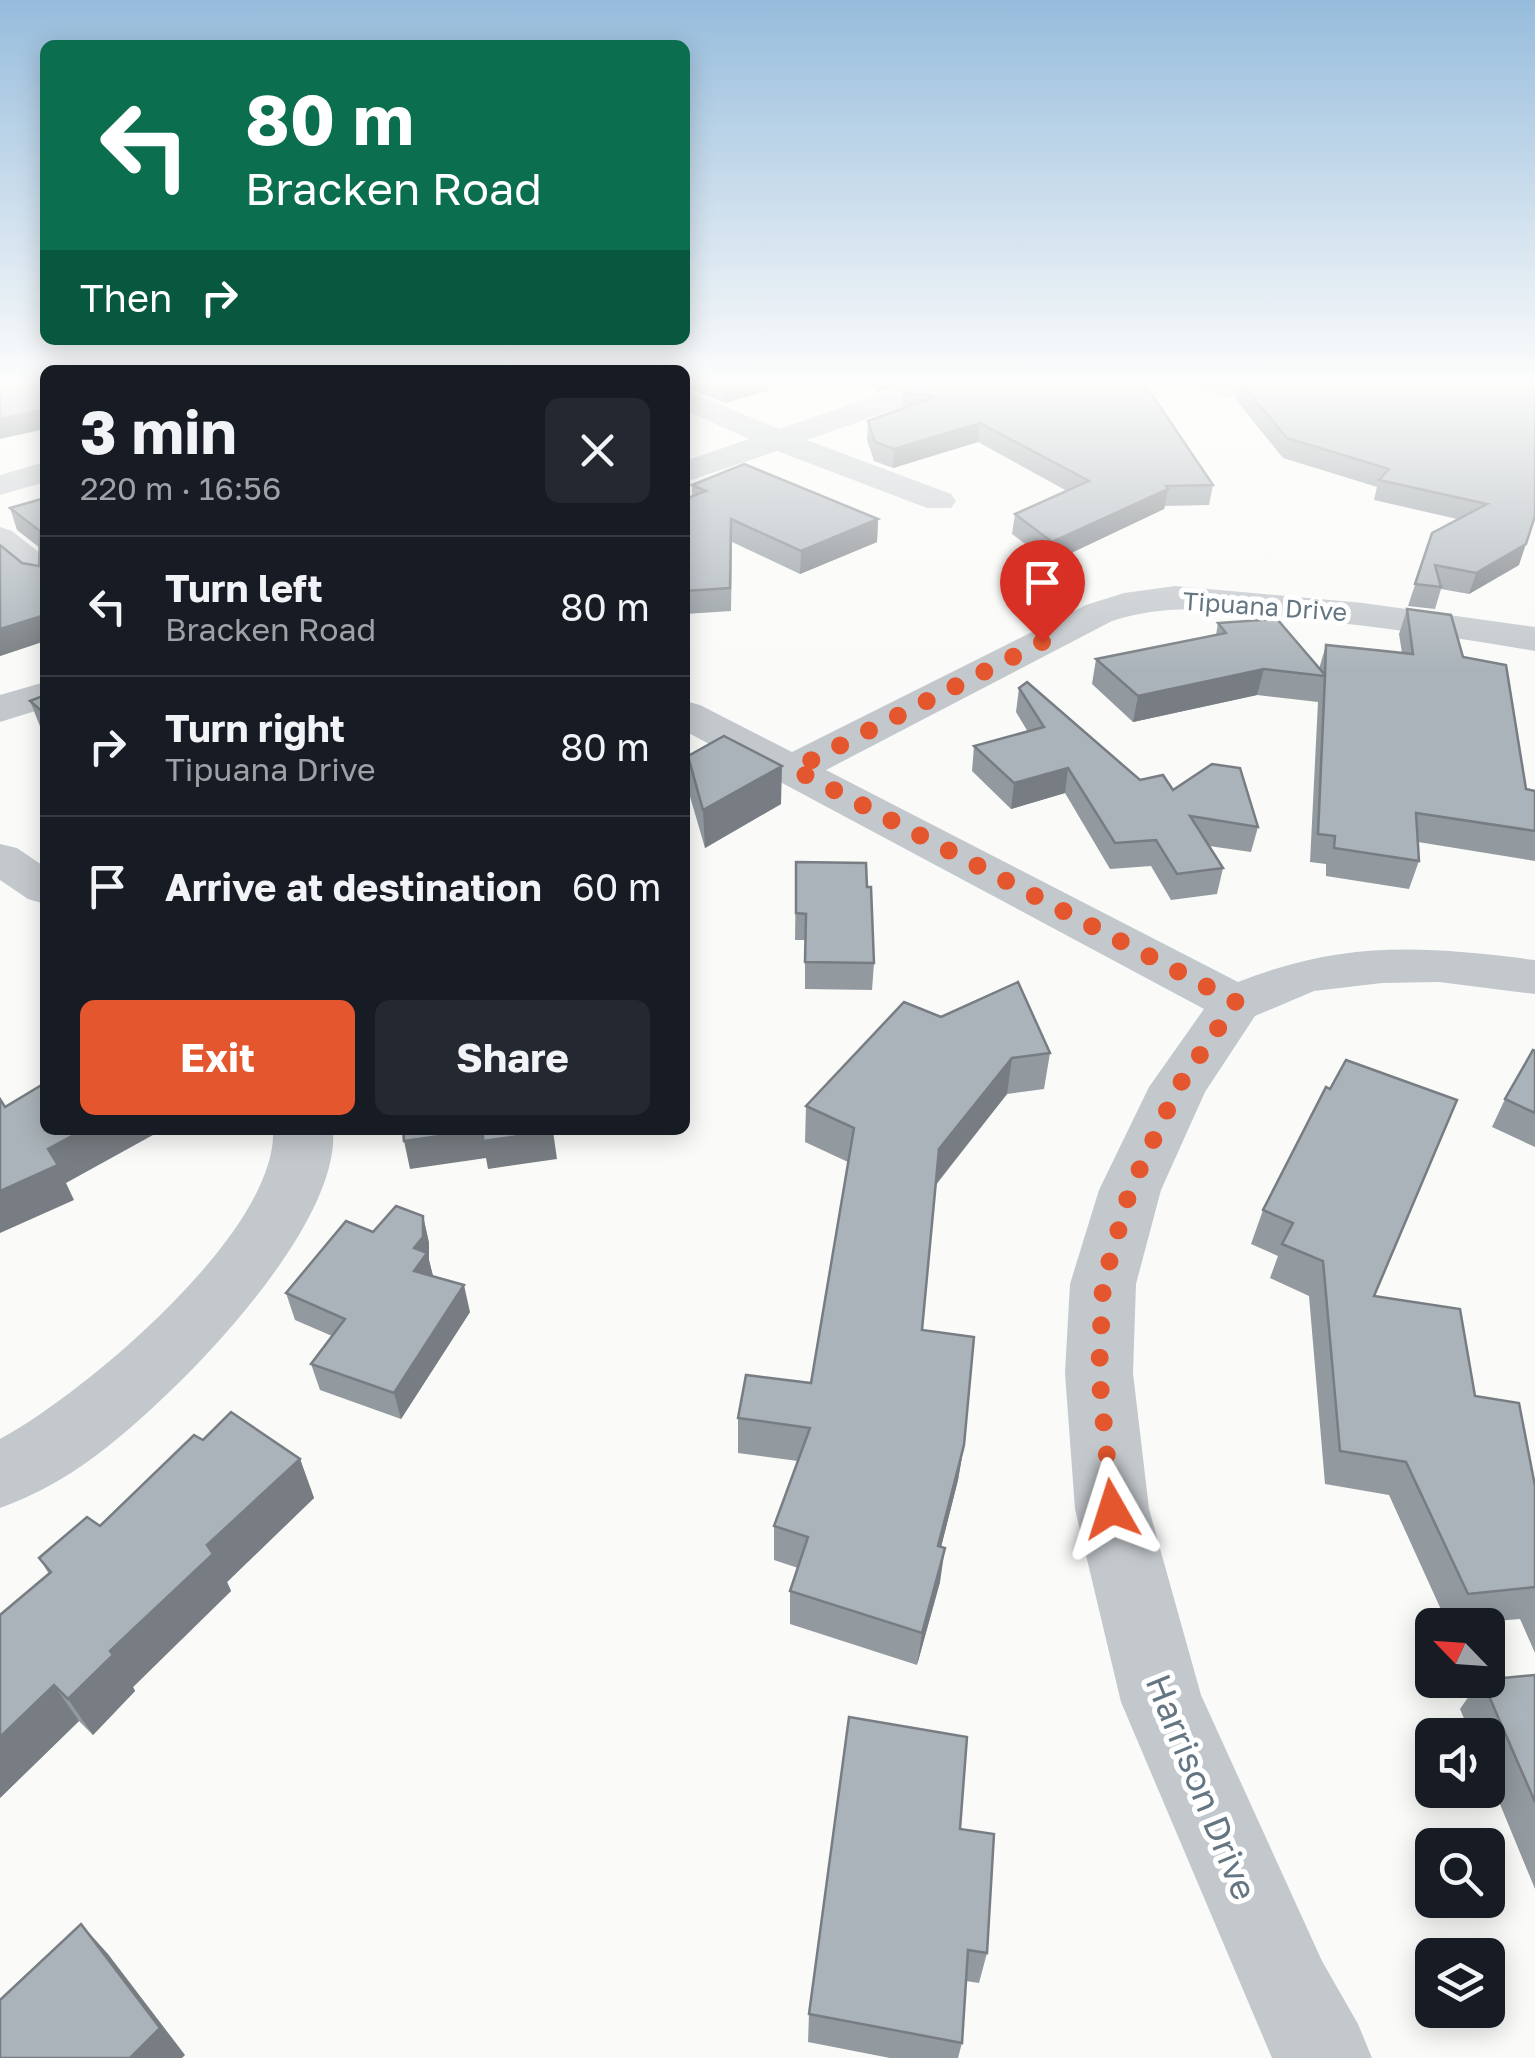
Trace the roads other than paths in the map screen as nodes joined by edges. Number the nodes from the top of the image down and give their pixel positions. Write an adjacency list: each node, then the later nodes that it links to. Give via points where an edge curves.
1 (881, 479): 2 (street)
2 (939, 501)
3 (0, 538): 4 (street)
4 (40, 571)
5 (1535, 639): 9 (street, Tipuana Drive, via 1201,598 1137,602 1083,621)
6 (40, 696): 7 (street)
7 (0, 709)
8 (690, 717): 9 (street)
9 (794, 769): 13 (street)
10 (0, 858): 11 (street)
11 (40, 886)
12 (1535, 978): 13 (street, via 1439,965 1382,966 1305,976)
13 (1236, 1002): 16 (street, Harrison Drive, via 1178,1087 1130,1190 1103,1284 1099,1373 1112,1509 1162,1702 1289,1994)
14 (305, 1135): 15 (street, via 299,1176 266,1233 176,1342 76,1431)
15 (0, 1476)
16 (1324, 2058)

